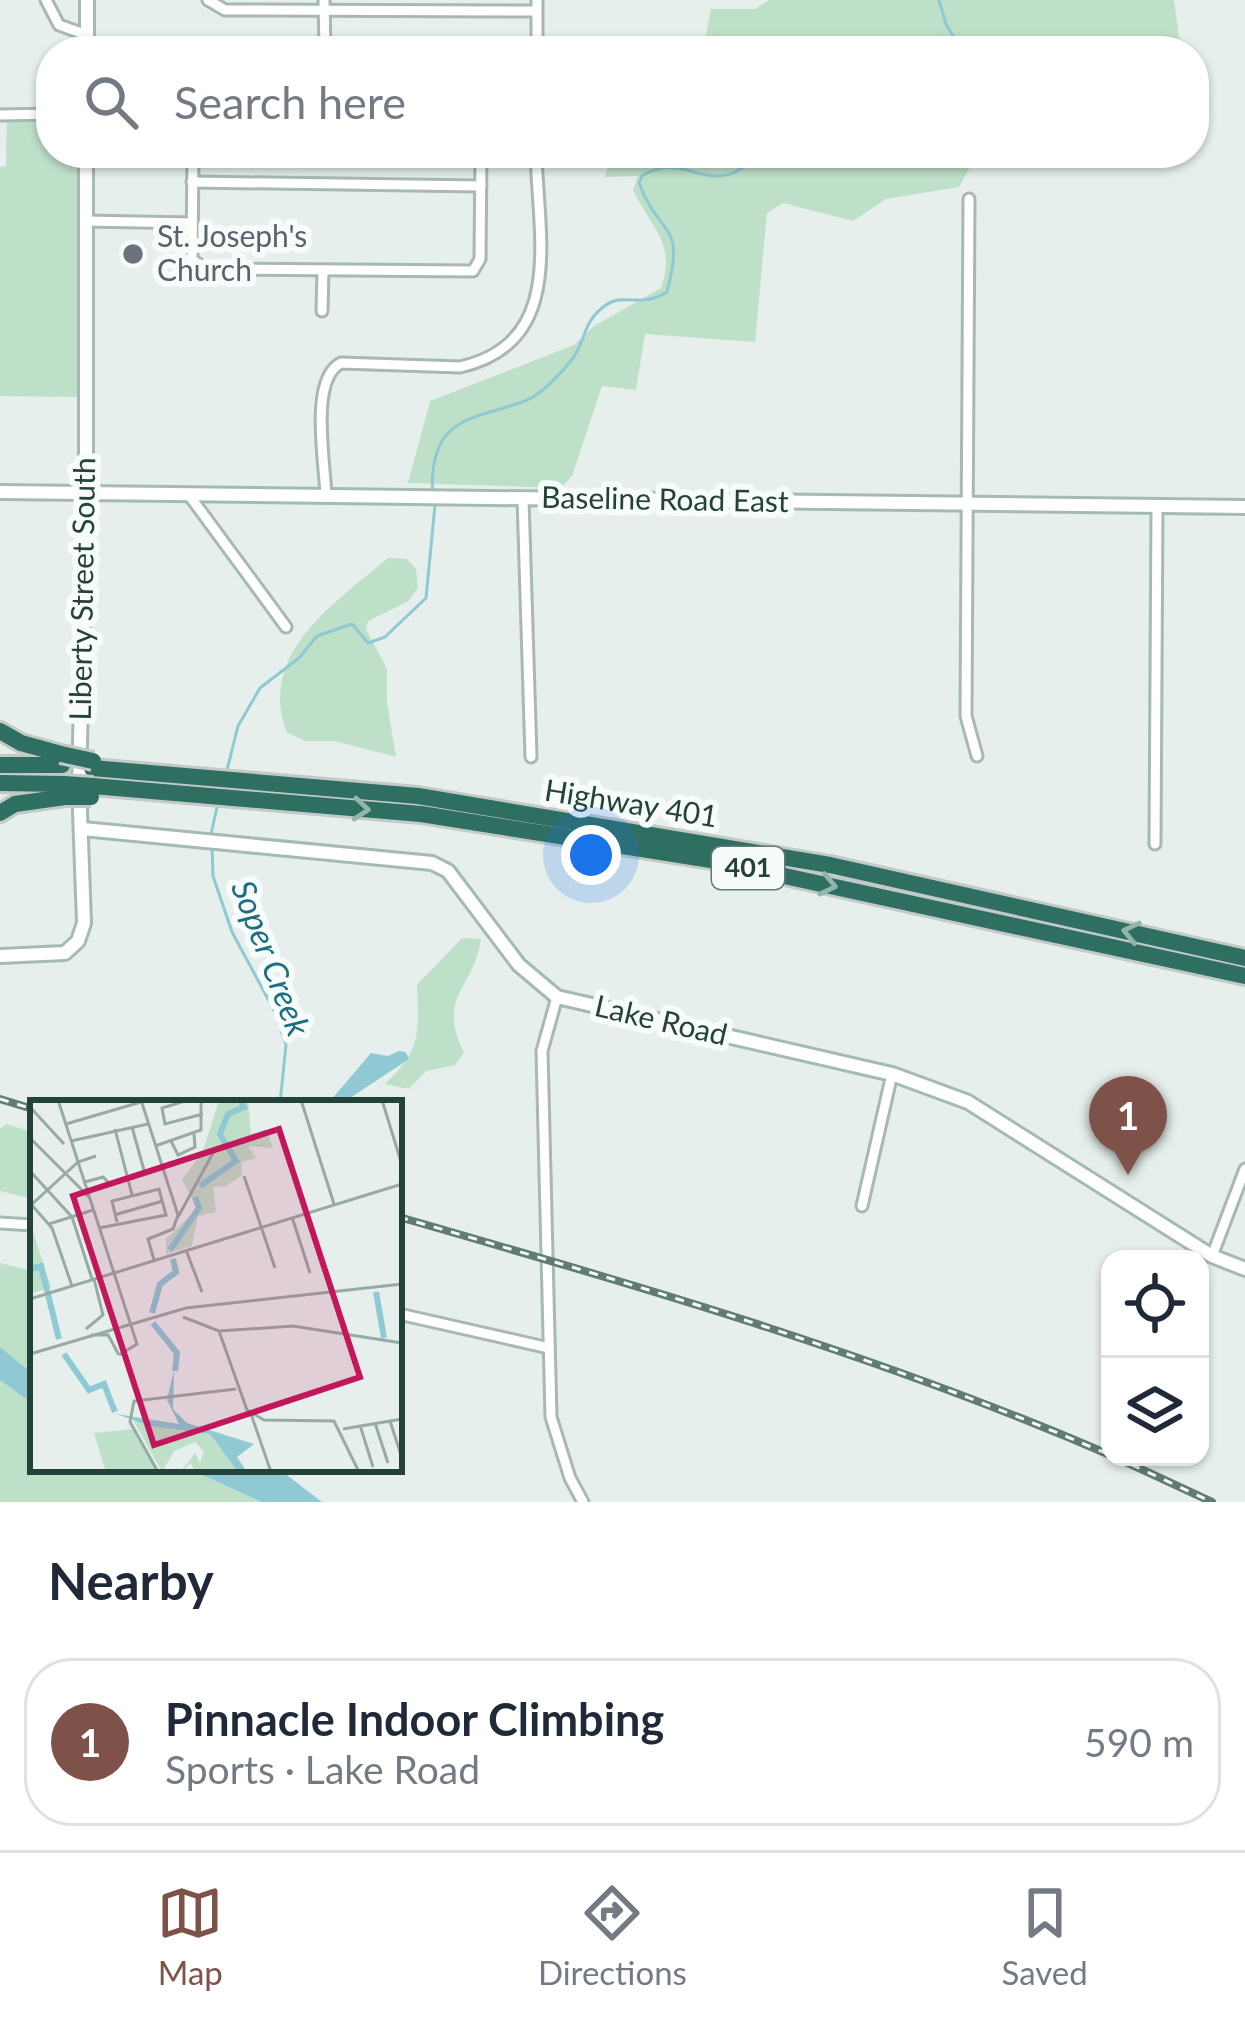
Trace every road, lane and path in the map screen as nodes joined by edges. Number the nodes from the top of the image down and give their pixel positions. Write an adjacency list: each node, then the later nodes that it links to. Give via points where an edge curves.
1 (46, 0): 9 (street, via 58,26)
2 (87, 0): 9 (street)
3 (208, 0): 8 (street)
4 (229, 0): 8 (street)
5 (325, 5): 6 (street); 8 (street); 10 (street)
6 (432, 5): 7 (street)
7 (537, 5): 11 (street)
8 (246, 10)
9 (87, 35)
10 (325, 36)
11 (537, 36)
12 (0, 115): 13 (street)
13 (36, 115)
14 (86, 168): 21 (street, Liberty Street South)
15 (192, 168): 18 (street)
16 (482, 168): 19 (street)
17 (536, 168): 28 (street, via 538,292 528,321 506,348 460,368 331,368 322,388)
18 (192, 182): 19 (street); 22 (street)
19 (481, 186): 23 (street, via 473,271)
20 (969, 200): 31 (street)
21 (85, 221): 22 (street); 26 (street, Liberty Street South)
22 (193, 223): 23 (street, via 192,259 204,269)
23 (322, 270): 24 (street)
24 (322, 311)
25 (0, 492): 26 (street, Baseline Road East)
26 (86, 492): 27 (street, Baseline Road East); 42 (street, Liberty Street South)
27 (189, 494): 28 (street, Baseline Road East); 33 (street)
28 (326, 496): 29 (street, Baseline Road East)
29 (523, 498): 31 (street, Baseline Road East); 36 (street)
30 (1157, 505): 31 (street, Baseline Road East); 32 (street, Baseline Road East); 43 (street)
31 (969, 506): 35 (street, via 966,716)
32 (1245, 507)
33 (286, 627)
34 (0, 731): 38 (highway)
35 (977, 756)
36 (531, 757)
37 (0, 765): 38 (highway)
38 (63, 775): 39 (highway, bridge); 39 (highway, bridge); 40 (highway); 41 (highway)
39 (93, 778): 45 (highway, Highway 401 / 401, one-way to 39, via 830,865 418,796 190,770); 46 (highway, Highway 401 / 401, one-way to 46, via 421,814 711,860)
40 (0, 783)
41 (0, 813)
42 (83, 829): 44 (street, Liberty Street South, via 78,941 57,956); 47 (street, Lake Road, via 432,863 448,871 519,965)
43 (1155, 844)
44 (0, 956)
45 (1245, 958)
46 (1245, 976)
47 (557, 997): 48 (street, Lake Road); 56 (street, via 542,1052)
48 (892, 1073): 50 (street); 53 (street, Lake Road, via 968,1102)
49 (1245, 1169): 53 (street)
50 (862, 1206)
51 (0, 1223): 52 (street)
52 (30, 1225)
53 (1212, 1256): 54 (street, Lake Road)
54 (1245, 1269)
55 (402, 1315): 56 (street)
56 (549, 1348): 57 (street, via 551,1417)
57 (583, 1502)

